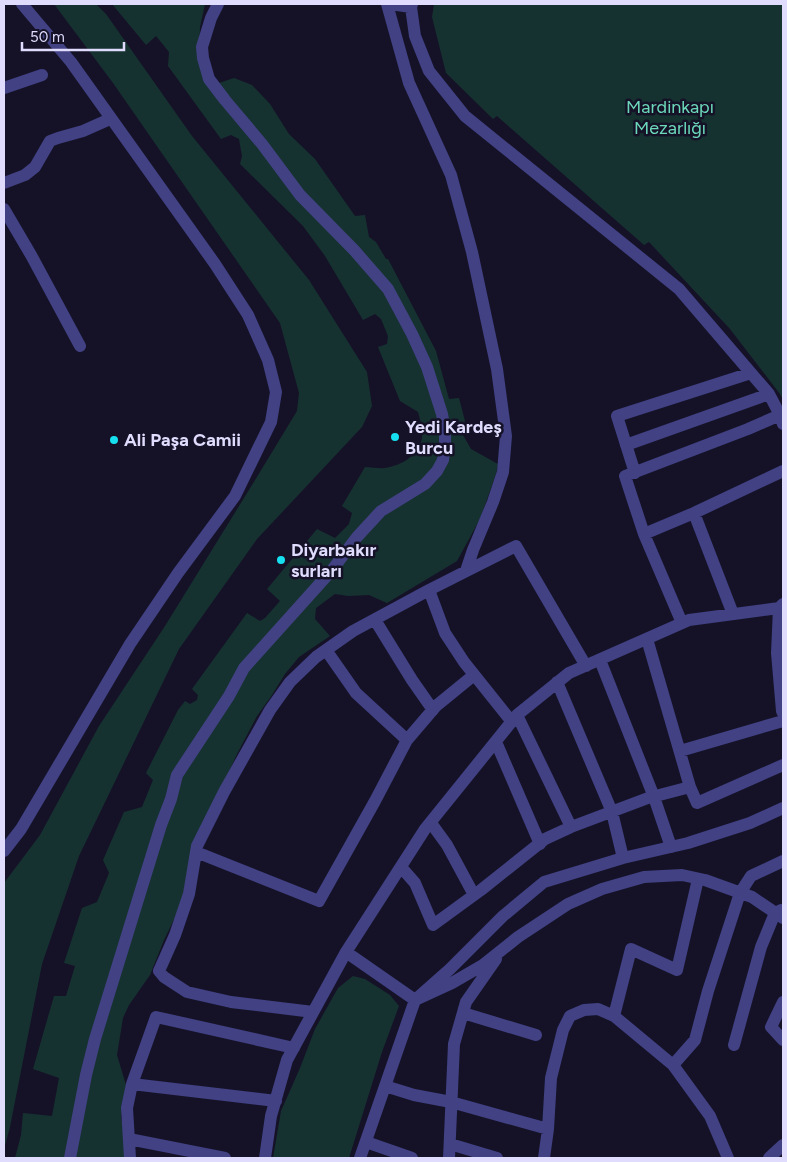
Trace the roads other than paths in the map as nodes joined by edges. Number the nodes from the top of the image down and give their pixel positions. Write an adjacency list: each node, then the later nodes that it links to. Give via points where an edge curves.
1 (22, 4): 7 (street, via 71,62)
2 (218, 4): 77 (street, via 210,18 202,47 209,79 300,195 392,294 430,375 442,414 445,431 443,460 425,484 381,511 244,668 177,775 95,1039)
3 (388, 4): 4 (street); 19 (street, via 409,83 451,175 472,252 497,369 506,436 503,472)
4 (412, 5): 11 (street, via 415,36 429,71 465,116 679,289)
5 (42, 74): 6 (street)
6 (4, 88)
7 (110, 119): 8 (street, via 50,141 35,167); 47 (street, via 248,315 268,360 276,392 271,422 235,496 130,644 21,829)
8 (4, 183)
9 (4, 210): 10 (street)
10 (80, 346)
11 (750, 373): 12 (street); 14 (street, via 617,416)
12 (769, 394): 13 (street); 14 (street)
13 (782, 420): 16 (street, via 748,429)
14 (626, 445): 16 (street)
15 (783, 471): 17 (street)
16 (635, 473): 18 (street, via 625,476)
17 (694, 513): 18 (street); 22 (street)
18 (644, 534): 24 (street)
19 (466, 571): 20 (street); 28 (street, via 516,546)
20 (429, 590): 23 (street); 29 (street, via 445,632)
21 (781, 606): 22 (street); 32 (street, via 777,653)
22 (733, 614): 24 (street)
23 (374, 620): 26 (street); 31 (street)
24 (682, 623): 25 (street)
25 (647, 639): 27 (street); 37 (street)
26 (326, 650): 35 (street, via 356,693); 48 (street, via 290,682 270,710 224,792)
27 (600, 660): 28 (street); 40 (street)
28 (586, 666): 30 (street)
29 (474, 675): 31 (street); 33 (street)
30 (557, 682): 33 (street); 42 (street)
31 (433, 710): 35 (street)
32 (783, 714)
33 (515, 718): 36 (street); 44 (street)
34 (783, 721): 37 (street)
35 (407, 740): 48 (street, via 319,901)
36 (496, 742): 43 (street); 45 (street)
37 (680, 751): 39 (street)
38 (783, 765): 39 (street, via 697,803)
39 (690, 787): 40 (street)
40 (654, 797): 42 (street); 46 (street)
41 (783, 808): 46 (street, via 750,823)
42 (612, 812): 44 (street); 49 (street)
43 (430, 823): 51 (street); 54 (street, via 447,844)
44 (571, 827): 45 (street)
45 (540, 844): 54 (street)
46 (671, 847): 49 (street)
47 (4, 851)
48 (196, 852): 60 (street, via 189,894 159,971 187,992 231,1002)
49 (623, 858): 58 (street, via 544,882 503,916)
50 (783, 861): 53 (street, via 751,876)
51 (401, 867): 54 (street, via 415,883 432,925); 57 (street)
52 (698, 879): 53 (street); 56 (street, via 682,875 644,878 602,889 568,904); 62 (street, via 677,970 630,949)
53 (740, 893): 55 (street); 67 (street, via 695,1040)
54 (474, 895)
55 (780, 913): 65 (street, via 761,947)
56 (503, 949): 58 (street, via 452,983); 61 (street, via 466,1002)
57 (346, 952): 58 (street); 60 (street)
58 (415, 1000): 69 (street)
59 (783, 1002): 64 (street, via 771,1027)
60 (313, 1012): 66 (street)
61 (463, 1013): 63 (street); 71 (street, via 454,1044)
62 (614, 1016): 67 (street); 72 (street, via 598,1009 570,1016 563,1030 551,1078)
63 (536, 1036)
64 (783, 1040)
65 (734, 1045)
66 (294, 1048): 68 (street, via 156,1017); 70 (street, via 287,1060)
67 (673, 1065): 86 (street, via 710,1116)
68 (132, 1084): 70 (street); 73 (street, via 127,1108)
69 (385, 1086): 71 (street); 74 (street)
70 (276, 1101): 80 (street)
71 (451, 1102): 72 (street); 75 (street)
72 (548, 1129): 85 (street)
73 (129, 1139): 78 (street); 79 (street)
74 (366, 1142): 81 (street); 82 (street)
75 (450, 1144): 83 (street); 84 (street)
76 (783, 1145): 87 (street)
77 (70, 1158)
78 (130, 1158)
79 (225, 1158)
80 (265, 1158)
81 (360, 1158)
82 (412, 1158)
83 (449, 1158)
84 (496, 1158)
85 (544, 1158)
86 (728, 1158)
87 (769, 1158)

